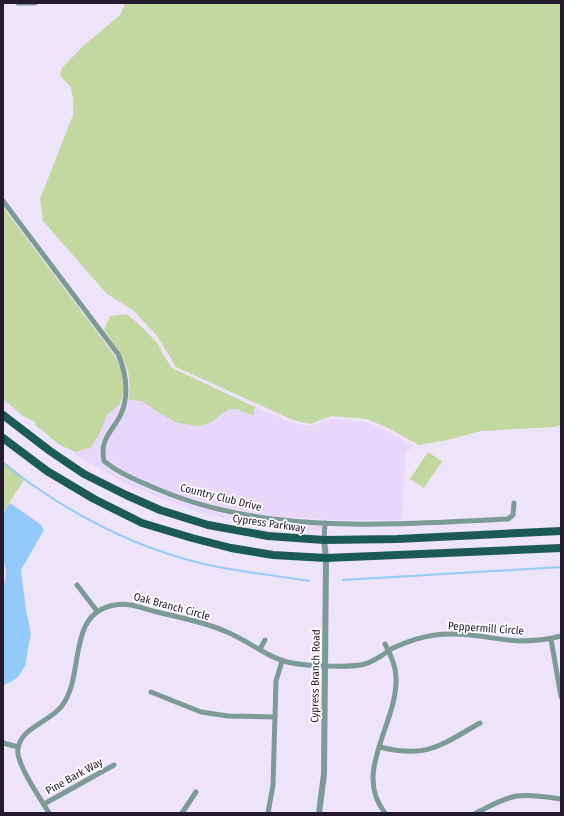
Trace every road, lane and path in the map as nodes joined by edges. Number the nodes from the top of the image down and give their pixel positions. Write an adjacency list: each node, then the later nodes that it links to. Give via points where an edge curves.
1 (18, 3): 2 (street)
2 (35, 3)
3 (3, 201): 7 (street, Country Club Drive, via 118,354 124,369 127,390 121,413 106,438 102,453 104,461 126,476 167,493 223,511 268,519)
4 (3, 415): 9 (main road, Cypress Parkway, via 84,474 160,510 208,525 268,536)
5 (3, 438): 11 (main road, via 47,471 142,523 232,548)
6 (514, 503): 7 (street, Country Club Drive, via 513,515 508,519 408,524)
7 (325, 523): 9 (street)
8 (561, 531): 9 (main road, Cypress Parkway)
9 (324, 540): 11 (street, Cypress Branch Road)
10 (561, 548): 11 (main road)
11 (326, 558): 21 (street, Cypress Branch Road)
12 (77, 585): 13 (street)
13 (97, 611): 18 (street, Oak Branch Circle, via 111,605 129,605 221,629); 27 (street, via 87,621 82,632 71,688 66,700 54,714 29,730)
14 (561, 636): 15 (street, Peppermill Circle)
15 (551, 639): 19 (street, Peppermill Circle, via 519,641 444,634 421,638); 23 (street)
16 (265, 640): 18 (street)
17 (385, 644): 19 (street)
18 (260, 649): 20 (street, Oak Branch Circle)
19 (389, 651): 21 (street, Peppermill Circle, via 365,664); 28 (street, via 394,665 396,688)
20 (282, 661): 21 (street, Oak Branch Circle); 24 (street, via 276,681)
21 (325, 665): 36 (street, Cypress Branch Road, via 324,779)
22 (151, 692): 24 (street, via 200,712 228,716)
23 (561, 697)
24 (275, 717): 35 (street, via 273,785)
25 (480, 723): 28 (street, via 441,745 426,750 402,752)
26 (3, 744): 27 (street)
27 (18, 747): 32 (street, via 22,767)
28 (380, 747): 37 (street, via 373,772 373,785 378,802)
29 (114, 765): 32 (street, Pine Bark Way)
30 (196, 792): 34 (street)
31 (561, 799): 38 (street, via 518,796)
32 (44, 804): 33 (street)
33 (49, 813)
34 (182, 813)
35 (268, 813)
36 (320, 813)
37 (385, 813)
38 (476, 813)

